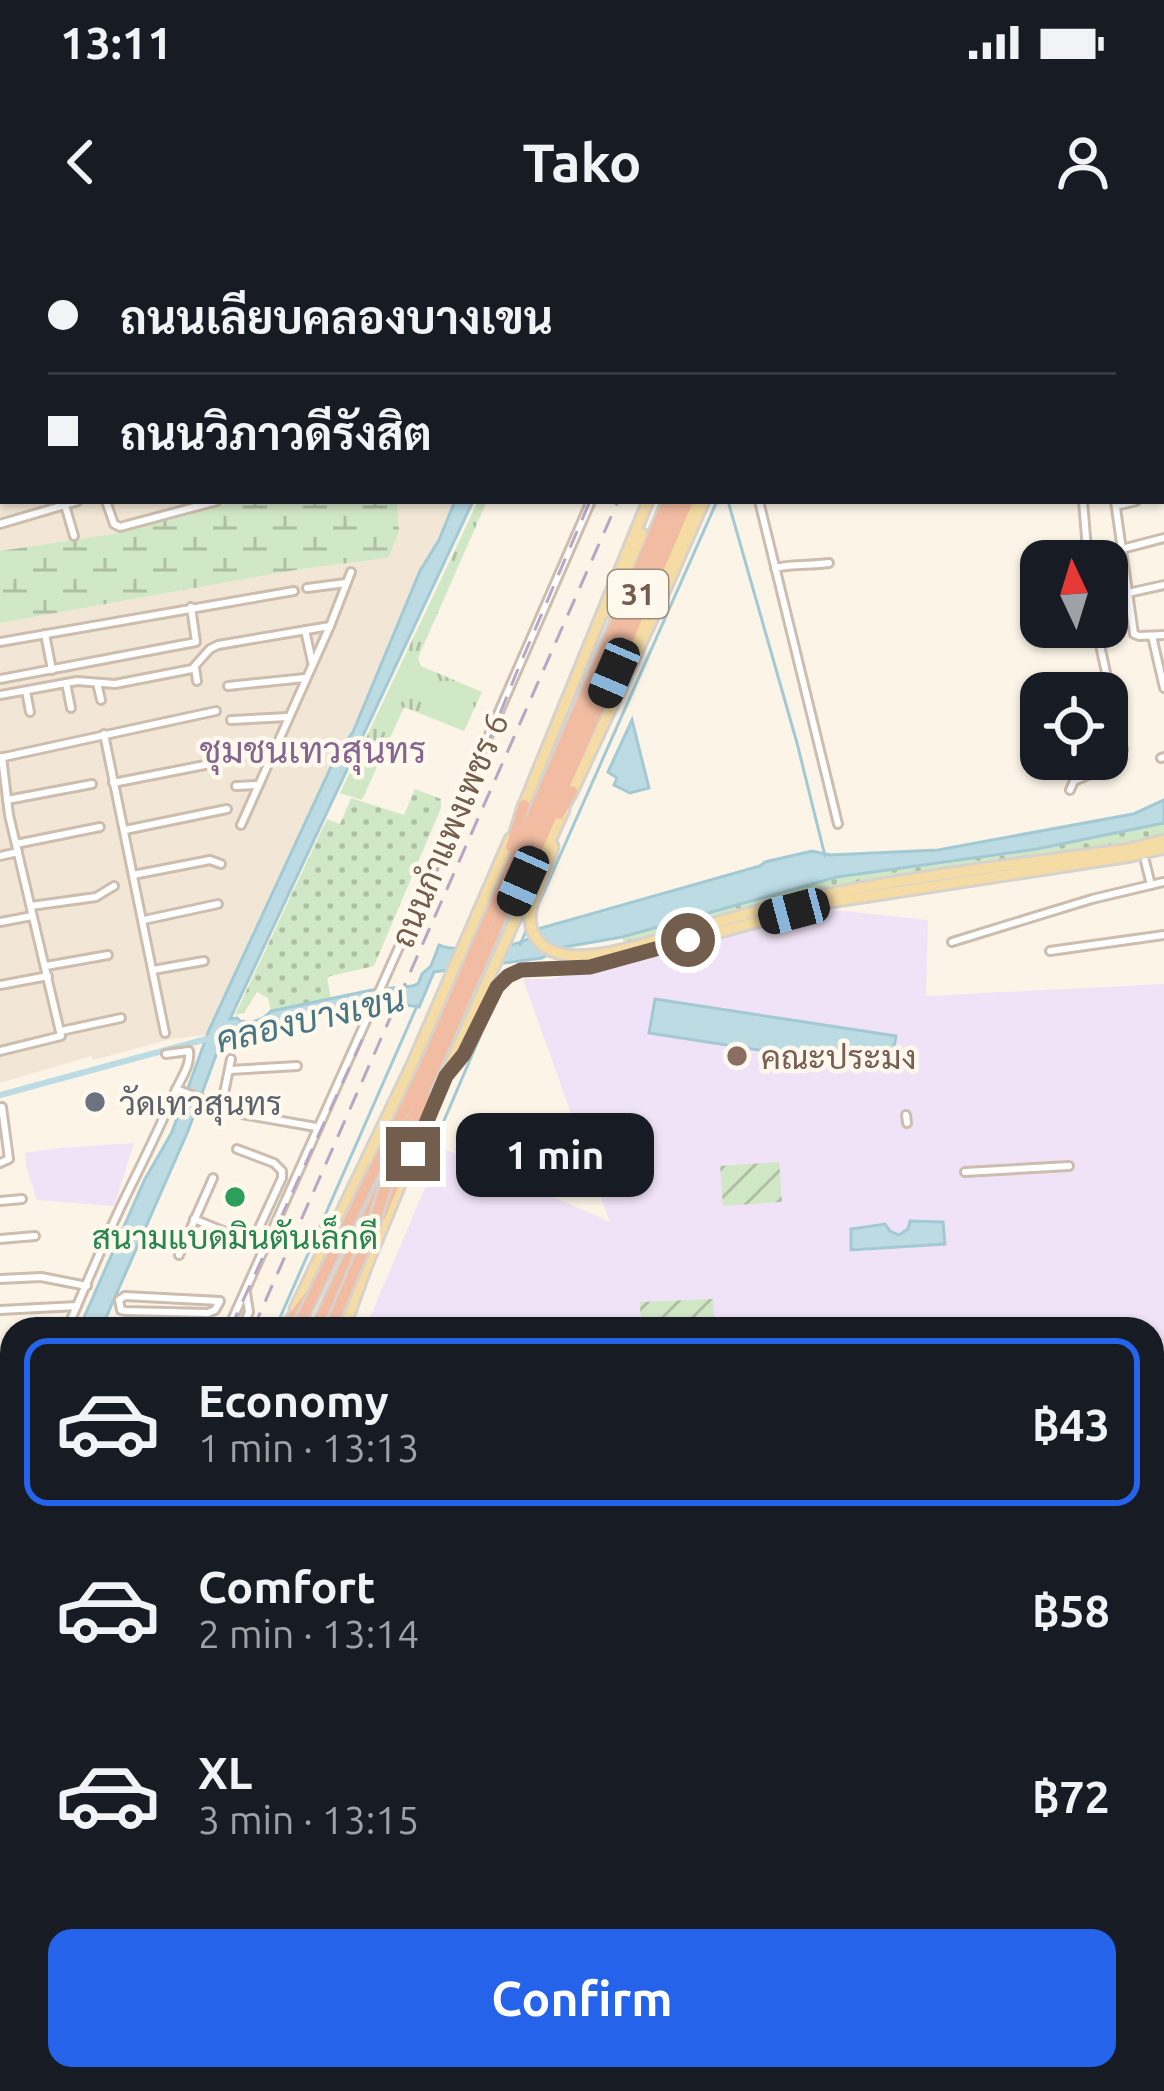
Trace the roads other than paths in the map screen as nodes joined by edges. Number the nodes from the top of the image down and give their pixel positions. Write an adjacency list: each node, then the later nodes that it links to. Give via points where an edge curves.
1 (68, 504): 16 (street)
2 (107, 504): 3 (street, via 120,527)
3 (198, 504)
4 (590, 504): 120 (street, ถนนกำแพงเพชร 6)
5 (658, 504): 38 (main road)
6 (658, 504): 38 (main road, 31)
7 (658, 504): 83 (highway, 31)
8 (658, 504): 148 (highway, 31, bridge, via 451,1008)
9 (677, 504): 123 (highway, 31)
10 (695, 504): 42 (main road)
11 (695, 504): 42 (main road, 31)
12 (695, 504): 82 (highway, 31)
13 (760, 504): 24 (street)
14 (1082, 504): 20 (street)
15 (1116, 504): 21 (street)
16 (65, 505): 17 (street); 18 (street)
17 (0, 524)
18 (74, 536)
19 (1164, 538): 22 (street)
20 (1086, 540)
21 (1121, 540)
22 (1128, 547)
23 (829, 563): 24 (street)
24 (775, 568): 74 (street)
25 (351, 572): 26 (street)
26 (347, 583): 28 (street); 32 (street)
27 (1164, 585): 30 (street)
28 (308, 589)
29 (294, 591): 31 (street)
30 (1128, 593): 36 (street, via 1134,634)
31 (191, 607): 34 (street); 41 (street, via 196,642)
32 (330, 626): 33 (street); 39 (street)
33 (305, 630): 39 (street); 40 (street, via 218,645)
34 (45, 634): 37 (street); 41 (street)
35 (1164, 635): 36 (street)
36 (1151, 636): 49 (street)
37 (0, 642)
38 (586, 656): 71 (main road, 31)
39 (312, 662): 43 (street)
40 (195, 667): 45 (street); 46 (street)
41 (52, 670): 44 (street)
42 (626, 675): 69 (main road, 31)
43 (304, 678): 48 (street); 56 (street)
44 (0, 679)
45 (197, 681)
46 (98, 682): 47 (street); 52 (street)
47 (66, 683): 50 (street); 53 (street)
48 (228, 686)
49 (1164, 688)
50 (26, 691): 51 (street); 55 (street)
51 (0, 694)
52 (101, 700)
53 (70, 708)
54 (216, 711): 58 (street)
55 (30, 712)
56 (288, 717): 57 (street); 59 (street)
57 (231, 721)
58 (104, 734): 61 (street); 65 (street)
59 (272, 754): 60 (street); 66 (street)
60 (237, 756)
61 (1, 758): 70 (street)
62 (220, 762): 65 (street)
63 (1075, 780): 68 (street)
64 (92, 784): 70 (street)
65 (113, 784): 78 (street)
66 (258, 784): 67 (street); 75 (street)
67 (236, 787)
68 (1070, 790)
69 (572, 791): 77 (main road, 31); 82 (highway)
70 (6, 800): 73 (street)
71 (524, 805): 83 (highway); 98 (main road, 31)
72 (227, 809): 78 (street)
73 (4, 816): 80 (street)
74 (838, 824)
75 (241, 825)
76 (100, 827): 80 (street)
77 (556, 829): 96 (main road, 31); 102 (main road, via 529,922 546,948)
78 (123, 830): 86 (street)
79 (1164, 844): 102 (main road, via 828,894)
80 (16, 848): 81 (street); 91 (street)
81 (0, 856)
82 (534, 856): 96 (highway, 31)
83 (507, 861): 98 (highway, 31)
84 (1144, 861): 88 (street)
85 (221, 865): 86 (street, via 210,860)
86 (133, 875): 93 (street)
87 (1163, 882): 88 (street)
88 (1151, 885): 97 (street)
89 (113, 886): 91 (street, via 96,897)
90 (218, 904): 93 (street)
91 (30, 906): 92 (street)
92 (32, 916): 94 (street); 104 (street)
93 (143, 920): 103 (street)
94 (0, 922)
95 (1164, 935): 99 (street)
96 (501, 941): 105 (highway, 31)
97 (952, 942)
98 (469, 945): 106 (highway, 31)
99 (1050, 951)
100 (108, 956): 104 (street)
101 (204, 961): 103 (street)
102 (587, 961): 116 (main road, via 508,976)
103 (153, 970): 110 (street)
104 (47, 971): 107 (street); 109 (street)
105 (487, 975): 116 (main road, 31); 136 (highway, 31)
106 (454, 979): 147 (main road, 31); 149 (highway, 31)
107 (0, 986)
108 (121, 1018): 109 (street)
109 (61, 1031): 111 (street, via 57,1040)
110 (165, 1033)
111 (0, 1051)
112 (166, 1054): 117 (street, via 191,1055)
113 (231, 1059): 115 (street)
114 (297, 1066): 115 (street)
115 (229, 1070): 119 (street)
116 (446, 1076): 135 (main road, 31)
117 (180, 1090): 119 (street); 138 (street)
118 (2, 1107): 122 (street)
119 (221, 1108): 120 (street)
120 (318, 1128): 133 (street, ถนนกำแพงเพชร 6)
121 (237, 1150): 132 (street, via 282,1171)
122 (4, 1162)
123 (393, 1162): 150 (highway, 31, bridge); 151 (highway, bridge)
124 (1069, 1166): 125 (street)
125 (965, 1172)
126 (213, 1178): 129 (street)
127 (22, 1199): 128 (street)
128 (0, 1201)
129 (194, 1219): 132 (street); 134 (street)
130 (35, 1236): 131 (street)
131 (0, 1239)
132 (252, 1243): 133 (street)
133 (264, 1247): 139 (street, ถนนกำแพงเพชร 6)
134 (179, 1255)
135 (366, 1267): 136 (highway); 153 (main road, 31)
136 (354, 1274): 152 (highway, 31)
137 (0, 1279): 138 (street)
138 (87, 1286): 142 (street)
139 (246, 1290): 141 (street, ถนนกำแพงเพชร 6); 146 (street, ถนนกำแพงเพชร 6)
140 (220, 1301): 140 (street, via 208,1313 119,1305 125,1296); 141 (street)
141 (239, 1302): 145 (street, ถนนกำแพงเพชร 6)
142 (77, 1306): 143 (street); 144 (street)
143 (0, 1310)
144 (72, 1317)
145 (233, 1317)
146 (247, 1317)
147 (299, 1317)
148 (300, 1317)
149 (300, 1317)
150 (322, 1317)
151 (333, 1317)
152 (334, 1317)
153 (348, 1317)

